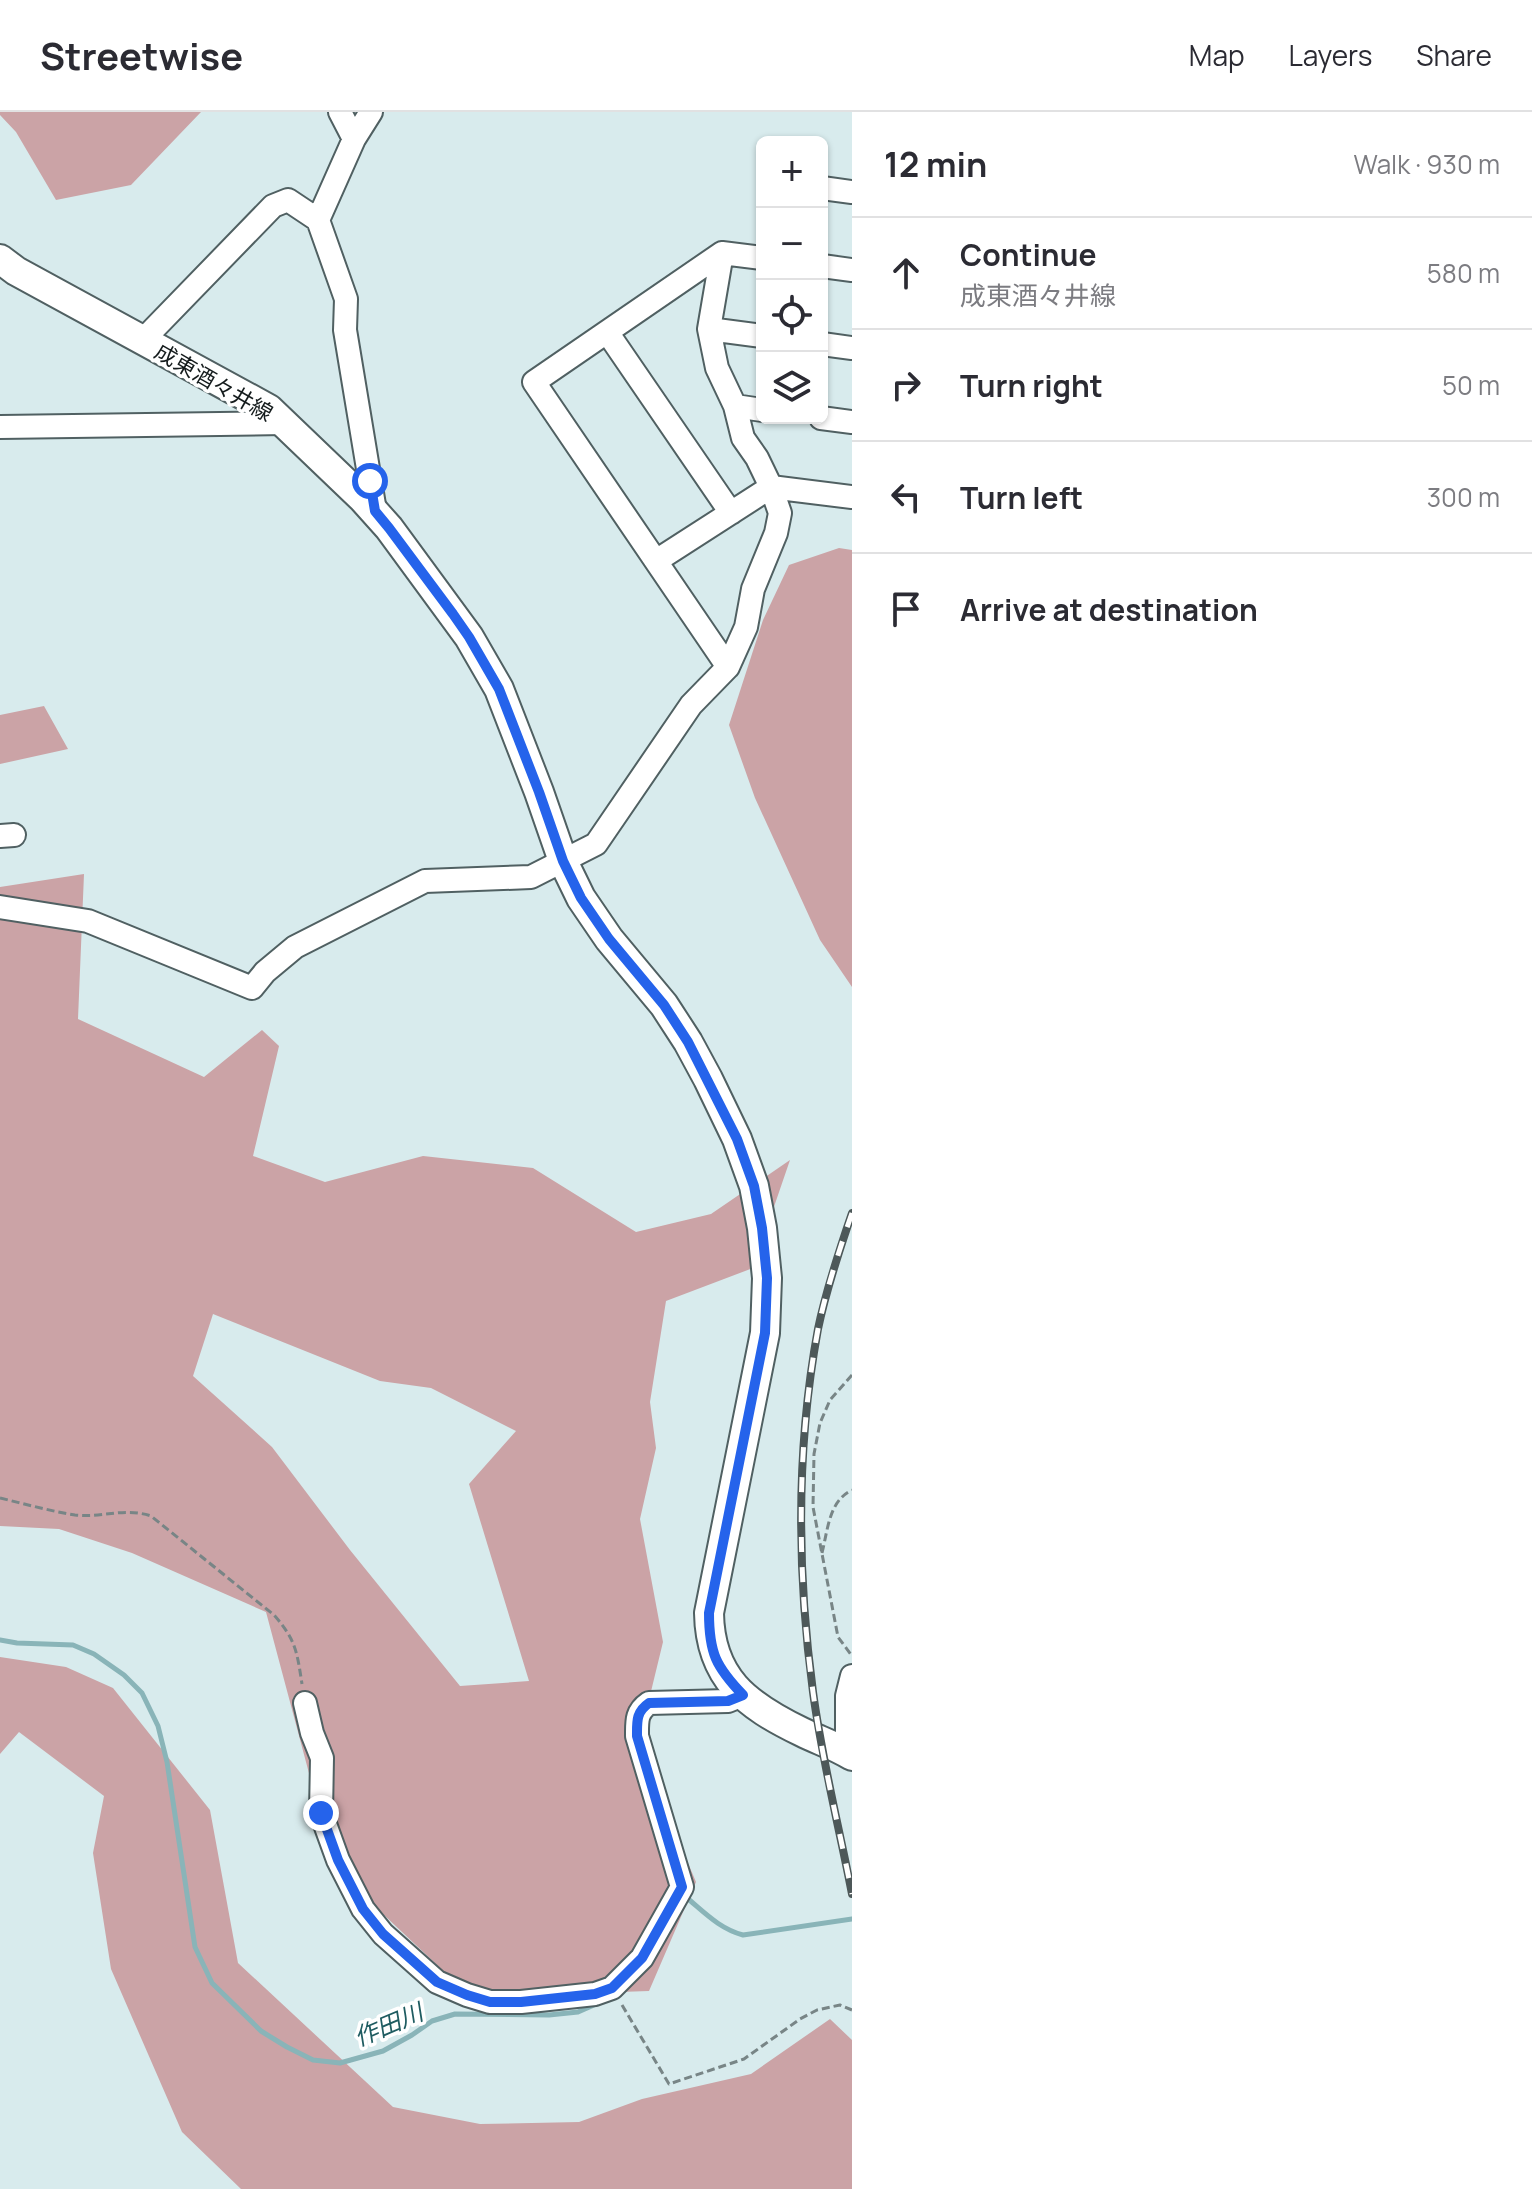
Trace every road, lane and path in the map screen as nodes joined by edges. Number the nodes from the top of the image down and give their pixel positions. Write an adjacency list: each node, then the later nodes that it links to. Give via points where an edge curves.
1 (340, 112): 3 (street)
2 (371, 112): 3 (street)
3 (354, 139): 6 (street)
4 (828, 189): 5 (street)
5 (852, 192)
6 (318, 220): 15 (street, via 288,200 273,206); 26 (street, via 346,299 345,330)
7 (722, 253): 8 (street); 12 (street); 13 (street)
8 (756, 257)
9 (0, 259): 15 (main road, 成東酒々井線)
10 (828, 267): 11 (street)
11 (852, 270)
12 (709, 329): 14 (street); 18 (street, via 717,368)
13 (607, 332): 27 (street); 28 (street, via 534,382)
14 (756, 335)
15 (142, 341): 22 (main road, 成東酒々井線, via 269,409)
16 (828, 345): 17 (street)
17 (852, 348)
18 (735, 406): 19 (street); 24 (street, via 743,438)
19 (756, 409)
20 (828, 419): 21 (street)
21 (852, 422)
22 (284, 423): 23 (street); 26 (main road, 成東酒々井線)
23 (0, 427)
24 (771, 487): 25 (street); 27 (street); 29 (street, via 780,513 776,533)
25 (852, 497)
26 (375, 511): 30 (main road, 成東酒々井線, via 445,602 499,689)
27 (731, 513): 28 (street)
28 (656, 561): 29 (street)
29 (728, 667): 30 (street, via 691,705 596,844)
30 (563, 861): 31 (street, via 531,877 425,881 295,947 252,988 88,921); 38 (main road, 成東酒々井線, via 609,939 688,1042 737,1139 754,1186 767,1278 765,1333 709,1613 713,1654)
31 (0, 907)
32 (852, 1375): 35 (path, via 830,1400 814,1454 813,1507)
33 (852, 1490): 35 (path, via 834,1504)
34 (0, 1498): 39 (path, via 77,1515 138,1511 151,1516 287,1630)
35 (821, 1556): 36 (path, via 838,1637)
36 (852, 1656)
37 (852, 1676): 40 (street, via 847,1696)
38 (743, 1695): 40 (main road, 成東酒々井線, via 777,1719); 41 (street, via 728,1701 649,1703 641,1708 637,1736 682,1887 642,1958)
39 (305, 1703): 41 (street, via 322,1758 321,1813 363,1909 383,1934 437,1982 490,2002 595,1994)
40 (849, 1754)
41 (612, 1988): 42 (path, via 669,2084 744,2059 817,2010 840,2005)
42 (852, 2010)

